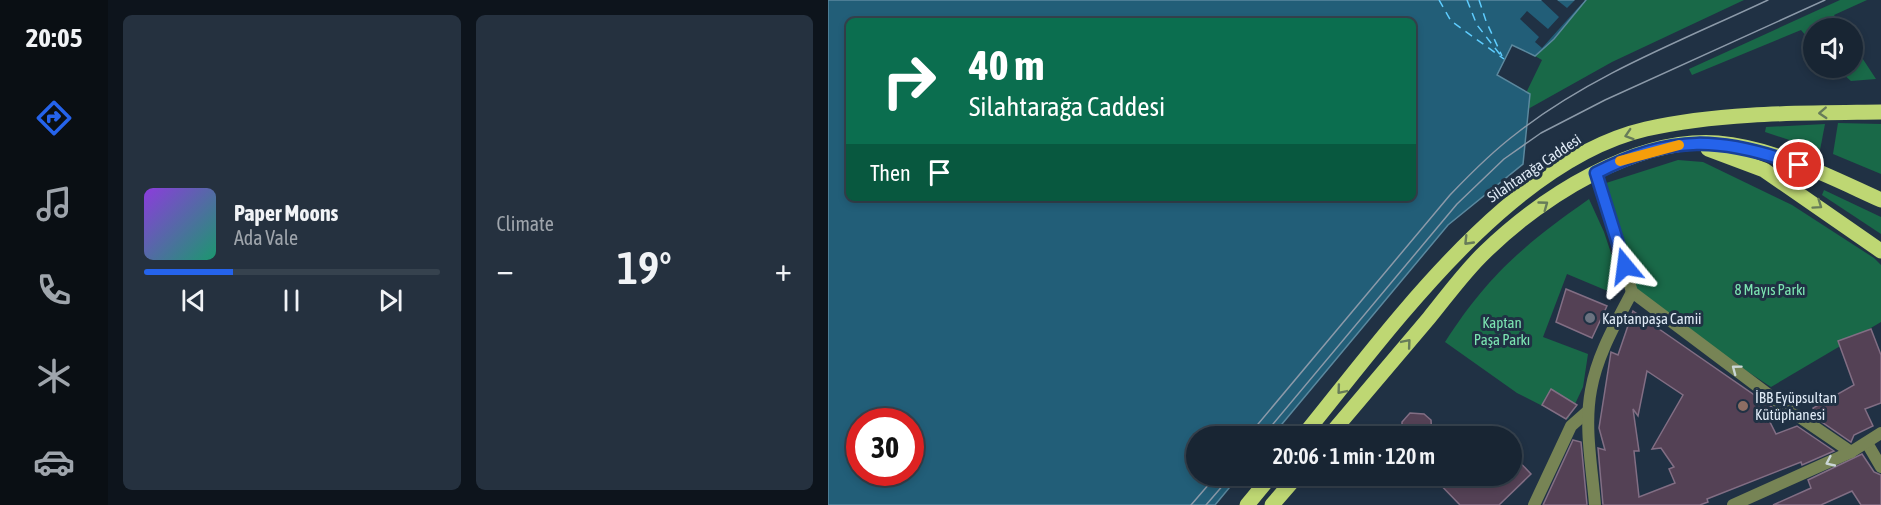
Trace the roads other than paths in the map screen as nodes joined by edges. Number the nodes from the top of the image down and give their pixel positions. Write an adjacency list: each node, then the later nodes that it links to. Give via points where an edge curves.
1 (1881, 112): 8 (main road, Silahtarağa Caddesi, one-way to 8, via 1684,124 1646,129 1595,148 1529,189 1468,241)
2 (1691, 144): 3 (main road, via 1634,156); 4 (main road, via 1720,144 1777,157); 5 (main road, one-way to 5, via 1764,170)
3 (1596, 173): 6 (street); 9 (main road, one-way to 3, via 1485,252 1545,205)
4 (1881, 200)
5 (1881, 251)
6 (1632, 292): 7 (street, via 1603,350); 12 (street, one-way to 6)
7 (1588, 411): 18 (street, via 1571,426); 19 (street)
8 (1311, 426)
9 (1337, 426)
10 (1881, 433): 11 (street)
11 (1867, 443): 12 (street); 13 (street)
12 (1851, 452): 20 (street, one-way to 20)
13 (1881, 467)
14 (1263, 486): 16 (main road)
15 (1288, 486): 17 (main road)
16 (1247, 505)
17 (1272, 505)
18 (1534, 505)
19 (1596, 505)
20 (1733, 505)

